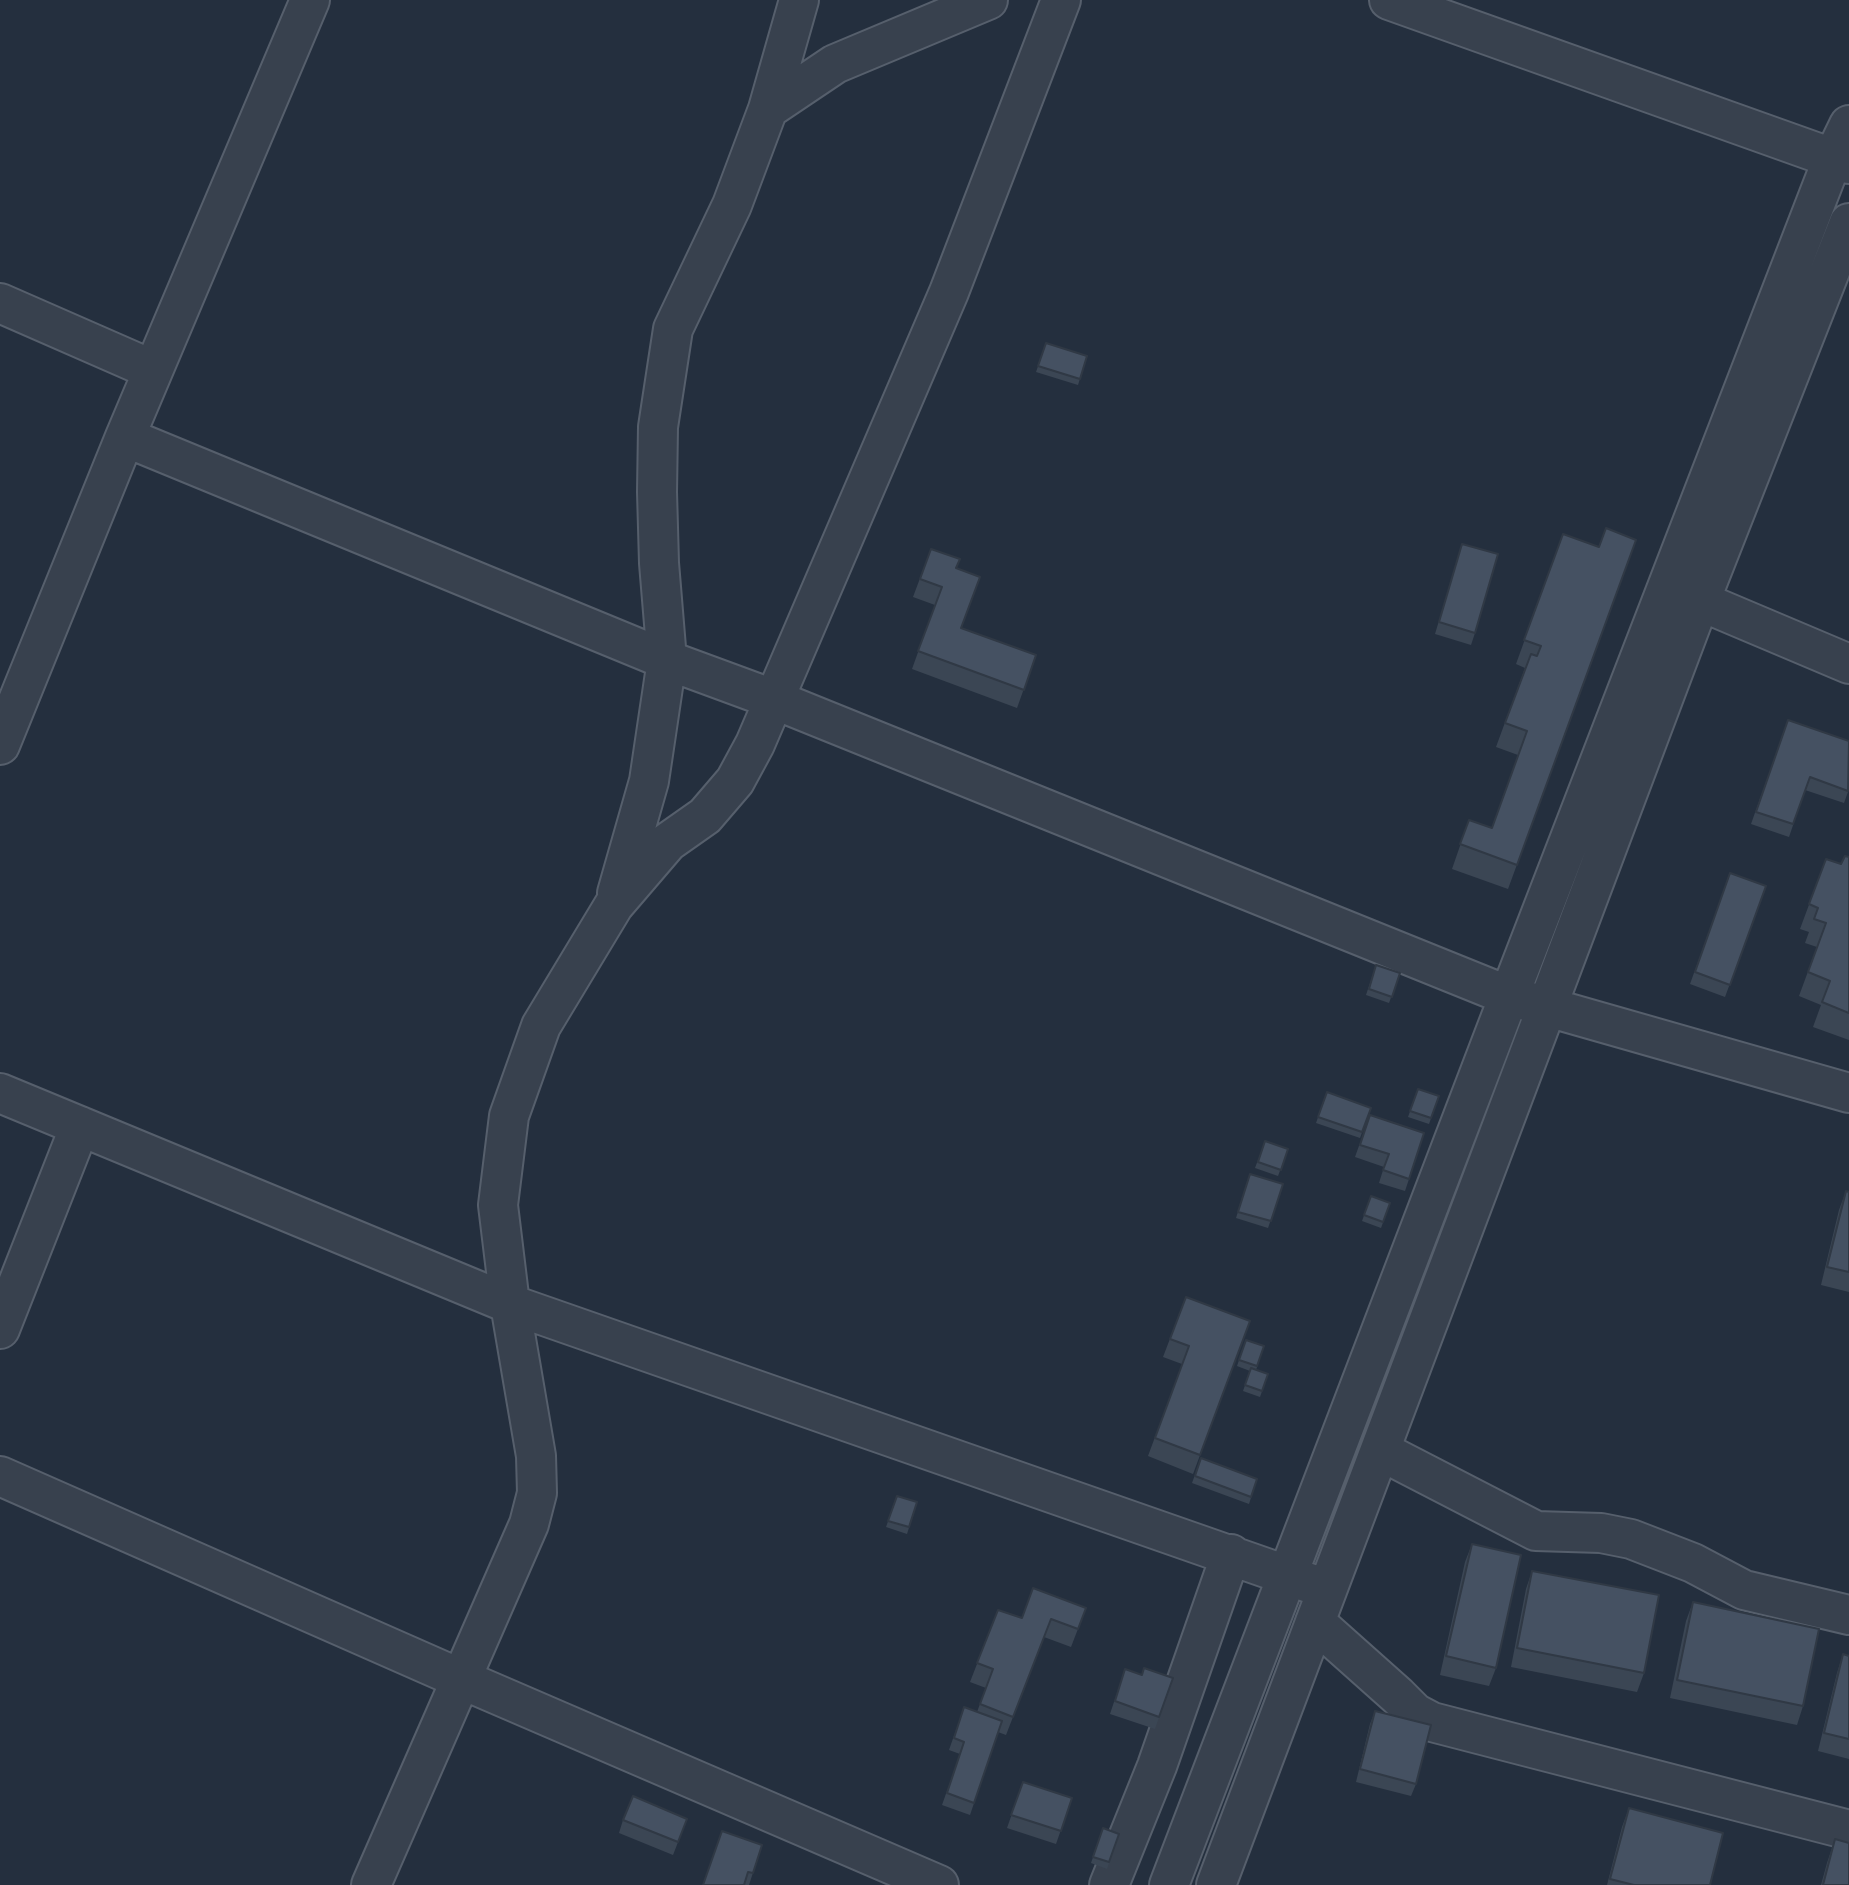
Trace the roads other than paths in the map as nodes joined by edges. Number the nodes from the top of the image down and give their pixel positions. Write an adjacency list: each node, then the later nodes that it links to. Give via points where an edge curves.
1 (310, 0): 10 (street)
2 (799, 0): 6 (street)
3 (988, 0): 6 (street, via 835,64)
4 (1061, 0): 15 (street, via 949,292)
5 (1388, 0): 7 (street)
6 (768, 109): 13 (street, via 732,205 673,329 659,427 657,479)
7 (1844, 149): 18 (street)
8 (1849, 223): 12 (street)
9 (0, 303): 10 (street)
10 (153, 370): 11 (street)
11 (125, 437): 13 (street); 16 (street)
12 (1700, 601): 14 (street); 19 (street)
13 (667, 660): 15 (street); 17 (street, via 649,781)
14 (1849, 664)
15 (773, 699): 17 (street, via 735,781 705,816 668,842); 18 (street)
16 (0, 745)
17 (614, 905): 23 (street, via 541,1026 509,1116 498,1205)
18 (1509, 996): 19 (street); 28 (street)
19 (1548, 1008): 21 (street); 25 (street)
20 (0, 1093): 22 (street)
21 (1849, 1093)
22 (80, 1126): 23 (street); 24 (street)
23 (510, 1304): 27 (street); 31 (street, via 536,1456 537,1493 529,1524)
24 (0, 1329)
25 (1381, 1451): 29 (street); 30 (street, via 1536,1531 1601,1532 1631,1539 1693,1563 1744,1590)
26 (0, 1476): 31 (street)
27 (1231, 1554): 28 (street); 32 (street)
28 (1289, 1574): 29 (street); 33 (street)
29 (1322, 1606): 34 (street, via 1398,1696 1432,1722); 39 (street)
30 (1849, 1615)
31 (461, 1679): 35 (street); 36 (street)
32 (1157, 1766): 33 (street); 37 (street)
33 (1208, 1784): 38 (street)
34 (1849, 1830)
35 (371, 1885)
36 (939, 1885)
37 (1109, 1885)
38 (1169, 1885)
39 (1216, 1885)

